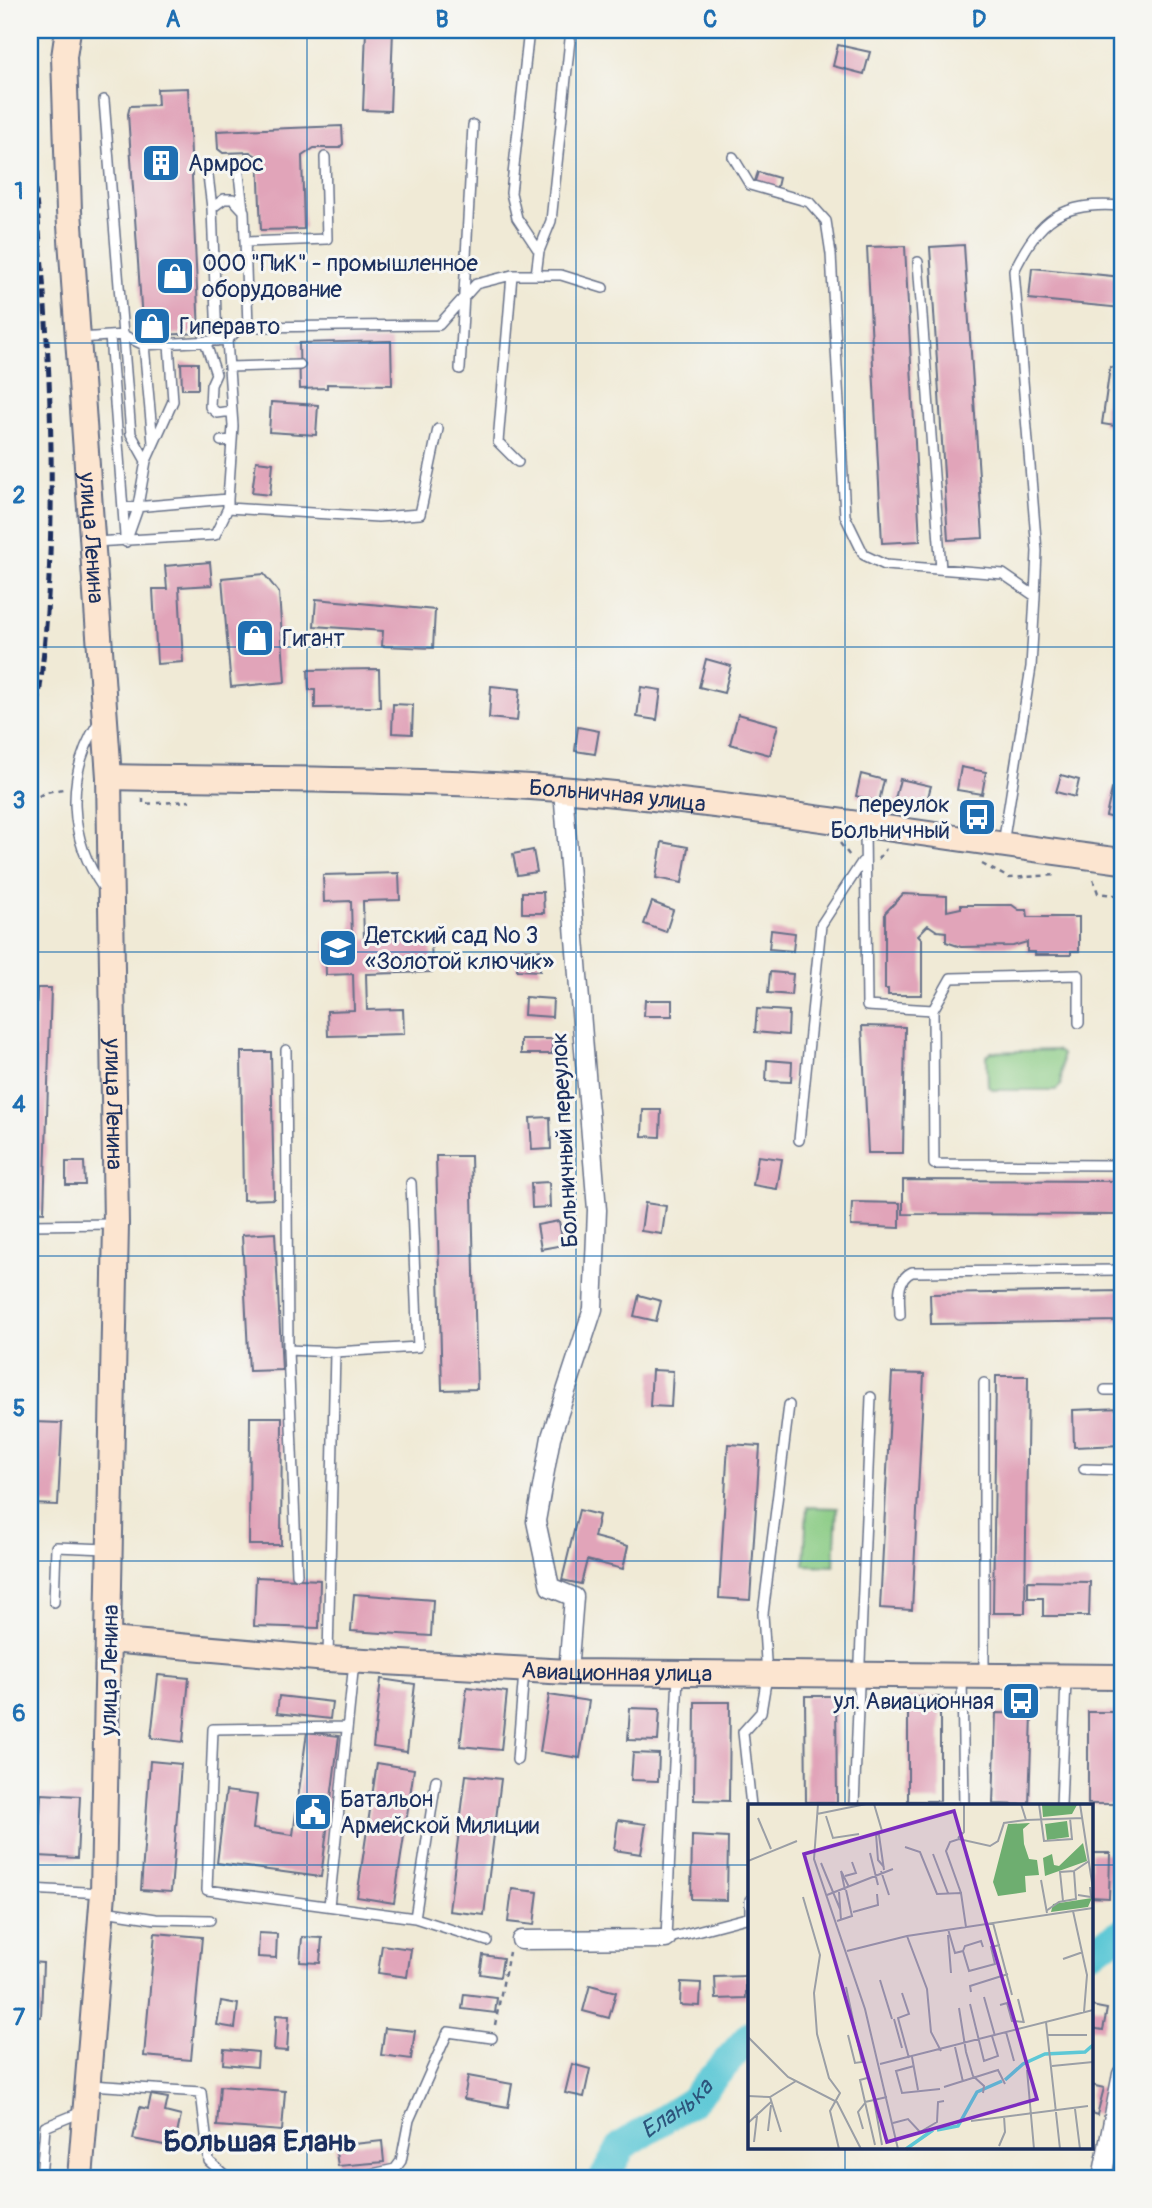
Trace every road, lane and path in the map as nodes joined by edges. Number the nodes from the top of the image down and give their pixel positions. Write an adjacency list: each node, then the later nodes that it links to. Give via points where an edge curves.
1 (68, 30): 23 (main road, улица Ленина, via 64,57)
2 (529, 30): 14 (lane, via 511,193 517,218)
3 (571, 30): 14 (lane, via 551,221)
4 (104, 100): 21 (lane)
5 (473, 125): 19 (lane)
6 (325, 157): 13 (lane, via 327,239)
7 (733, 157): 43 (lane, via 750,185 808,202 826,221 845,516 864,555 885,565)
8 (1122, 198): 9 (lane)
9 (1090, 203): 10 (lane); 44 (lane, via 1055,214 1030,238 1014,271 1038,551)
10 (1122, 206)
11 (212, 208): 12 (lane, via 224,199 233,199); 12 (lane, via 207,167 238,166); 24 (lane)
12 (244, 211): 13 (lane)
13 (246, 242): 20 (lane)
14 (539, 251): 17 (lane)
15 (918, 262): 43 (lane)
16 (513, 275): 17 (lane); 19 (lane, via 476,284); 37 (lane, via 498,442)
17 (536, 275): 18 (lane, via 561,275)
18 (603, 288)
19 (464, 297): 20 (lane, via 439,326); 30 (lane)
20 (248, 326): 24 (lane)
21 (123, 335): 22 (lane); 27 (lane); 36 (lane, via 131,434)
22 (110, 336): 23 (lane); 40 (lane)
23 (78, 338): 41 (main road, улица Ленина)
24 (222, 340): 25 (lane); 29 (lane)
25 (205, 341): 26 (lane); 31 (lane, via 216,374 210,407 217,412)
26 (169, 344): 27 (lane); 35 (lane, via 173,401)
27 (145, 345): 35 (lane)
28 (300, 365): 29 (lane)
29 (229, 367): 31 (lane)
30 (460, 369)
31 (232, 411): 33 (lane)
32 (438, 429): 38 (lane, via 420,514 378,517)
33 (232, 440): 34 (lane); 38 (lane)
34 (221, 441)
35 (153, 445): 36 (lane)
36 (146, 461): 39 (lane)
37 (517, 462)
38 (228, 504): 39 (lane); 42 (lane, via 215,535)
39 (138, 506): 40 (lane); 42 (lane)
40 (123, 508): 42 (lane)
41 (94, 542): 42 (lane); 45 (main road, улица Ленина)
42 (126, 542)
43 (941, 569): 44 (lane, via 1003,574)
44 (1035, 596): 55 (lane, via 1031,667)
45 (104, 712): 46 (main road, улица Ленина); 48 (lane, via 83,747)
46 (109, 777): 47 (main road, Больничная улица); 58 (main road, улица Ленина)
47 (144, 778): 49 (main road, Больничная улица); 50 (path, via 143,804)
48 (76, 786): 51 (path, via 46,792); 58 (lane, via 75,824 87,866)
49 (563, 790): 52 (main road, Больничная улица); 85 (street, Больничный переулок, via 597,1210 593,1310 551,1437 536,1521 550,1587 574,1597)
50 (195, 800)
51 (30, 801)
52 (865, 825): 55 (main road, Больничная улица); 56 (lane)
53 (836, 836): 56 (path, via 847,856)
54 (890, 843): 56 (path, via 878,860)
55 (1002, 845): 57 (main road, Больничная улица)
56 (863, 859): 59 (lane, via 867,1006); 62 (lane, via 821,925)
57 (1122, 861)
58 (111, 898): 66 (main road, улица Ленина)
59 (933, 1010): 60 (lane, via 951,978 1079,975); 63 (lane, via 933,1164)
60 (1079, 1023)
61 (286, 1050): 69 (lane)
62 (799, 1140)
63 (1122, 1164)
64 (411, 1184): 70 (lane, via 418,1347)
65 (30, 1224): 66 (lane)
66 (116, 1224): 78 (main road, улица Ленина)
67 (1122, 1270): 68 (lane, via 912,1272 900,1285)
68 (900, 1315)
69 (288, 1350): 70 (lane); 79 (lane)
70 (335, 1352): 82 (lane)
71 (984, 1383): 88 (lane)
72 (1105, 1390): 73 (lane)
73 (1122, 1390)
74 (871, 1397): 87 (lane)
75 (789, 1405): 90 (lane, via 763,1614)
76 (1084, 1469): 77 (lane)
77 (1122, 1470)
78 (112, 1550): 80 (lane, via 56,1548); 81 (main road, улица Ленина)
79 (297, 1574)
80 (54, 1602)
81 (110, 1640): 82 (main road, Авиационная улица); 100 (main road, улица Ленина)
82 (328, 1659): 83 (main road, Авиационная улица)
83 (354, 1660): 84 (main road, Авиационная улица); 92 (lane)
84 (525, 1670): 85 (main road, Авиационная улица); 93 (lane)
85 (568, 1672): 86 (main road, Авиационная улица)
86 (678, 1674): 90 (main road, Авиационная улица); 105 (lane)
87 (857, 1675): 88 (main road, Авиационная улица); 90 (main road, Авиационная улица); 96 (lane)
88 (973, 1675): 89 (main road, Авиационная улица); 97 (lane)
89 (1066, 1675): 91 (main road, Авиационная улица); 98 (lane)
90 (767, 1676): 95 (lane, via 761,1712 743,1732)
91 (1122, 1677)
92 (347, 1727): 101 (lane); 101 (lane, via 213,1729 207,1890)
93 (517, 1760)
94 (436, 1780): 103 (lane)
95 (751, 1804)
96 (854, 1804)
97 (964, 1804)
98 (1061, 1804)
99 (30, 1889): 100 (lane)
100 (103, 1902): 104 (lane, via 156,1919); 110 (main road, улица Ленина)
101 (328, 1906): 103 (lane)
102 (748, 1917): 105 (lane)
103 (415, 1918): 107 (lane)
104 (210, 1920)
105 (666, 1939): 106 (street)
106 (521, 1940): 108 (path, via 511,1942)
107 (487, 1941)
108 (492, 2039): 112 (lane, via 448,2032 409,2120 401,2161 395,2169)
109 (1122, 2074): 117 (street)
110 (88, 2085): 111 (main road, улица Ленина); 115 (lane, via 201,2092 209,2161)
111 (86, 2111): 113 (lane, via 46,2127); 114 (main road, улица Ленина)
112 (372, 2176): 116 (lane)
113 (41, 2178)
114 (80, 2178)
115 (228, 2178)
116 (354, 2178)
117 (1102, 2178)

